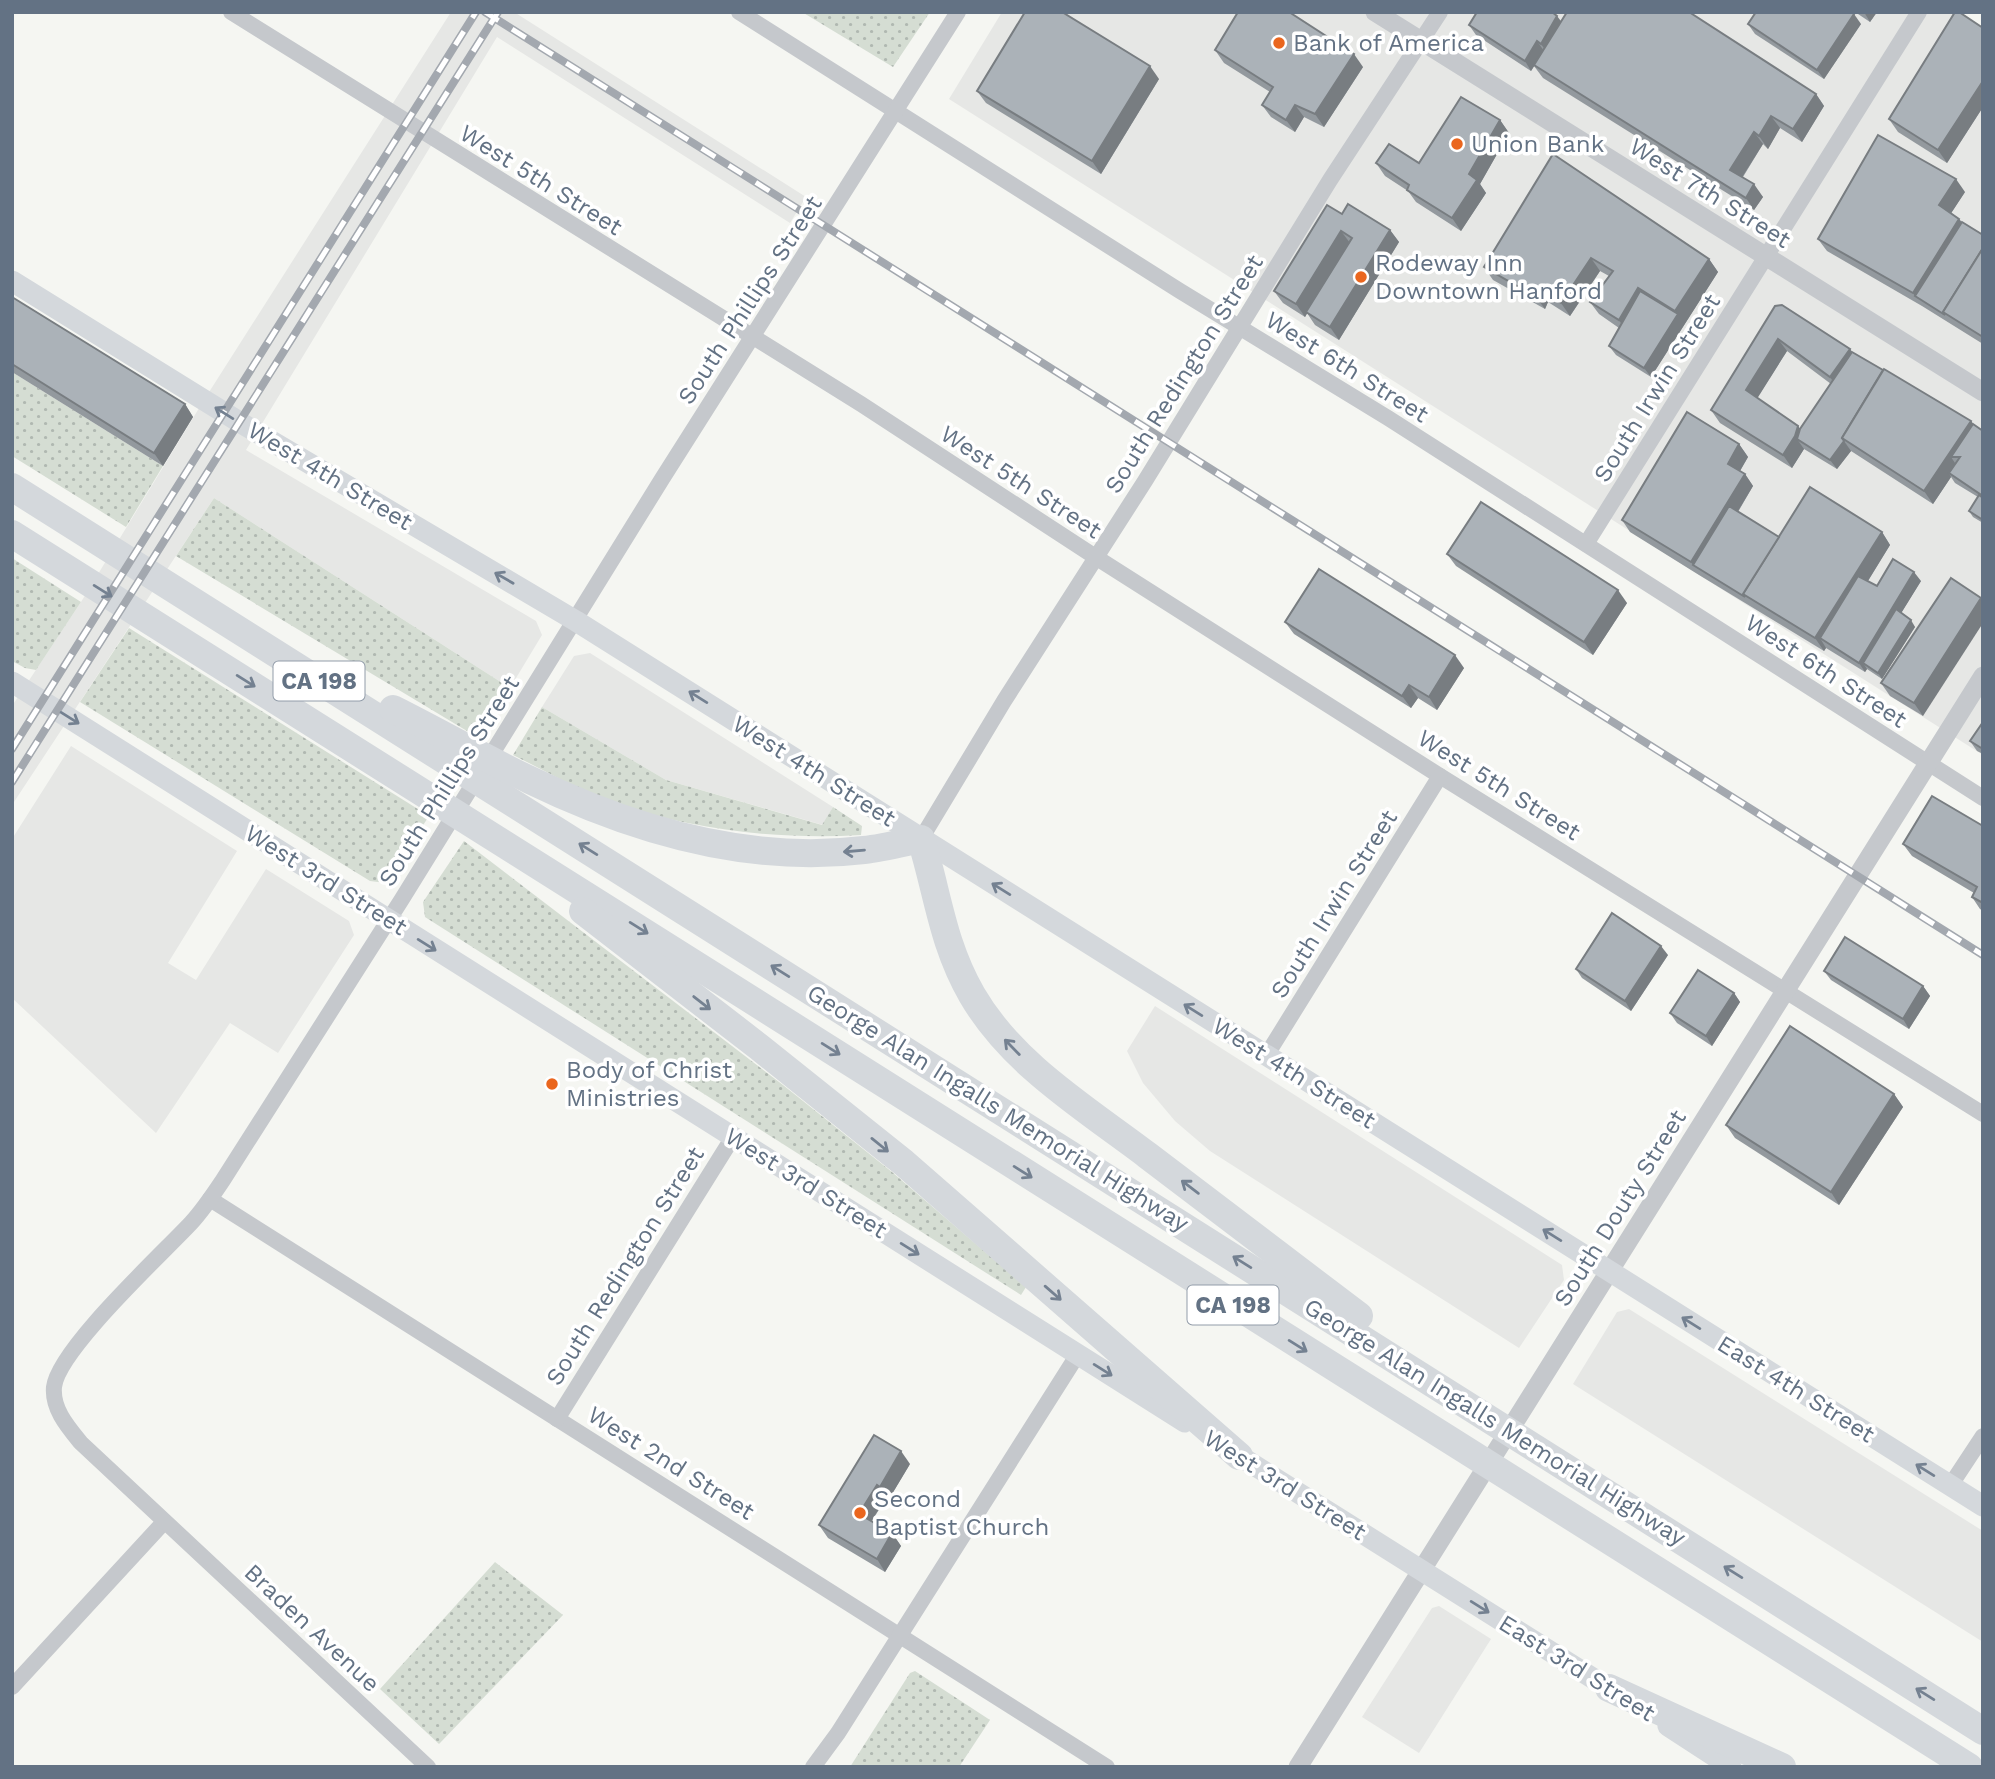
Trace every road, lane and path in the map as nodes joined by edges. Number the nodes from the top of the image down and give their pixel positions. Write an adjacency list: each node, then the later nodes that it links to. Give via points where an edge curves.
1 (231, 12): 12 (street, West 5th Street)
2 (739, 12): 8 (street, West 6th Street)
3 (958, 12): 8 (street, South Phillips Street)
4 (1375, 12): 7 (street, West 7th Street)
5 (1440, 12): 7 (street, South Redington Street)
6 (1919, 12): 9 (street, South Irwin Street)
7 (1420, 41): 9 (street, West 7th Street); 11 (street, South Redington Street)
8 (896, 111): 11 (street, West 6th Street); 12 (street, South Phillips Street)
9 (1766, 257): 13 (street, West 7th Street); 16 (street, South Irwin Street)
10 (12, 281): 18 (main road, West 4th Street, one-way to 10, via 240,423)
11 (1238, 326): 16 (street, West 6th Street); 17 (street, South Redington Street)
12 (752, 339): 17 (street, West 5th Street, via 861,404); 18 (street, South Phillips Street)
13 (1983, 392)
14 (12, 488): 23 (highway, CA 198, via 205,609)
15 (12, 534): 25 (highway, George Alan Ingalls Memorial Highway / CA 198, one-way to 25)
16 (1586, 544): 21 (street, West 6th Street)
17 (1097, 558): 22 (street, West 5th Street); 26 (street, South Redington Street)
18 (576, 621): 26 (main road, West 4th Street, one-way to 18); 27 (street, South Phillips Street)
19 (1983, 676): 21 (street, South Douty Street)
20 (12, 681): 27 (main road, West 3rd Street, one-way to 27)
21 (1929, 765): 24 (street, West 6th Street); 28 (street, South Douty Street)
22 (1440, 776): 28 (street, West 5th Street); 29 (street, South Irwin Street)
23 (521, 791): 26 (highway, one-way to 23, via 839,852 724,845); 35 (highway, George Alan Ingalls Memorial Highway / CA 198, one-way to 23)
24 (1983, 798)
25 (495, 837): 38 (highway, one-way to 38, via 904,1163); 53 (highway, George Alan Ingalls Memorial Highway / CA 198, one-way to 53)
26 (921, 839): 29 (main road, West 4th Street, one-way to 26); 35 (highway, one-way to 26, via 1361,1318 1013,1049 981,1010 957,966 938,912)
27 (389, 920): 31 (main road, West 3rd Street, one-way to 31); 32 (street, South Phillips Street)
28 (1785, 990): 30 (street, West 5th Street); 33 (street, South Douty Street)
29 (1266, 1056): 33 (main road, West 4th Street, one-way to 29)
30 (1983, 1114)
31 (733, 1137): 34 (main road, West 3rd Street, one-way to 34); 36 (street, South Redington Street)
32 (210, 1199): 36 (street, West 2nd Street); 41 (street, South Phillips Street, via 71,1350 54,1386 55,1404 64,1422)
33 (1610, 1272): 39 (main road, East 4th Street, one-way to 33); 42 (street, South Douty Street)
34 (1077, 1354): 38 (main road, West 3rd Street, one-way to 38); 43 (street)
35 (1445, 1390): 46 (highway, George Alan Ingalls Memorial Highway / CA 198, one-way to 35)
36 (557, 1419): 43 (street, West 2nd Street)
37 (1983, 1436): 39 (street)
38 (1239, 1456): 42 (main road, West 3rd Street)
39 (1950, 1486): 40 (main road, East 4th Street)
40 (1983, 1506)
41 (164, 1522): 44 (street); 47 (street, Braden Avenue)
42 (1422, 1570): 45 (main road, East 3rd Street, one-way to 45); 50 (street, South Douty Street)
43 (901, 1635): 48 (street); 49 (street, West 2nd Street)
44 (12, 1687)
45 (1609, 1688): 51 (main road, East 3rd Street); 52 (highway)
46 (1983, 1731)
47 (428, 1767)
48 (813, 1767)
49 (1107, 1767)
50 (1298, 1767)
51 (1731, 1767)
52 (1782, 1767)
53 (1969, 1767)

